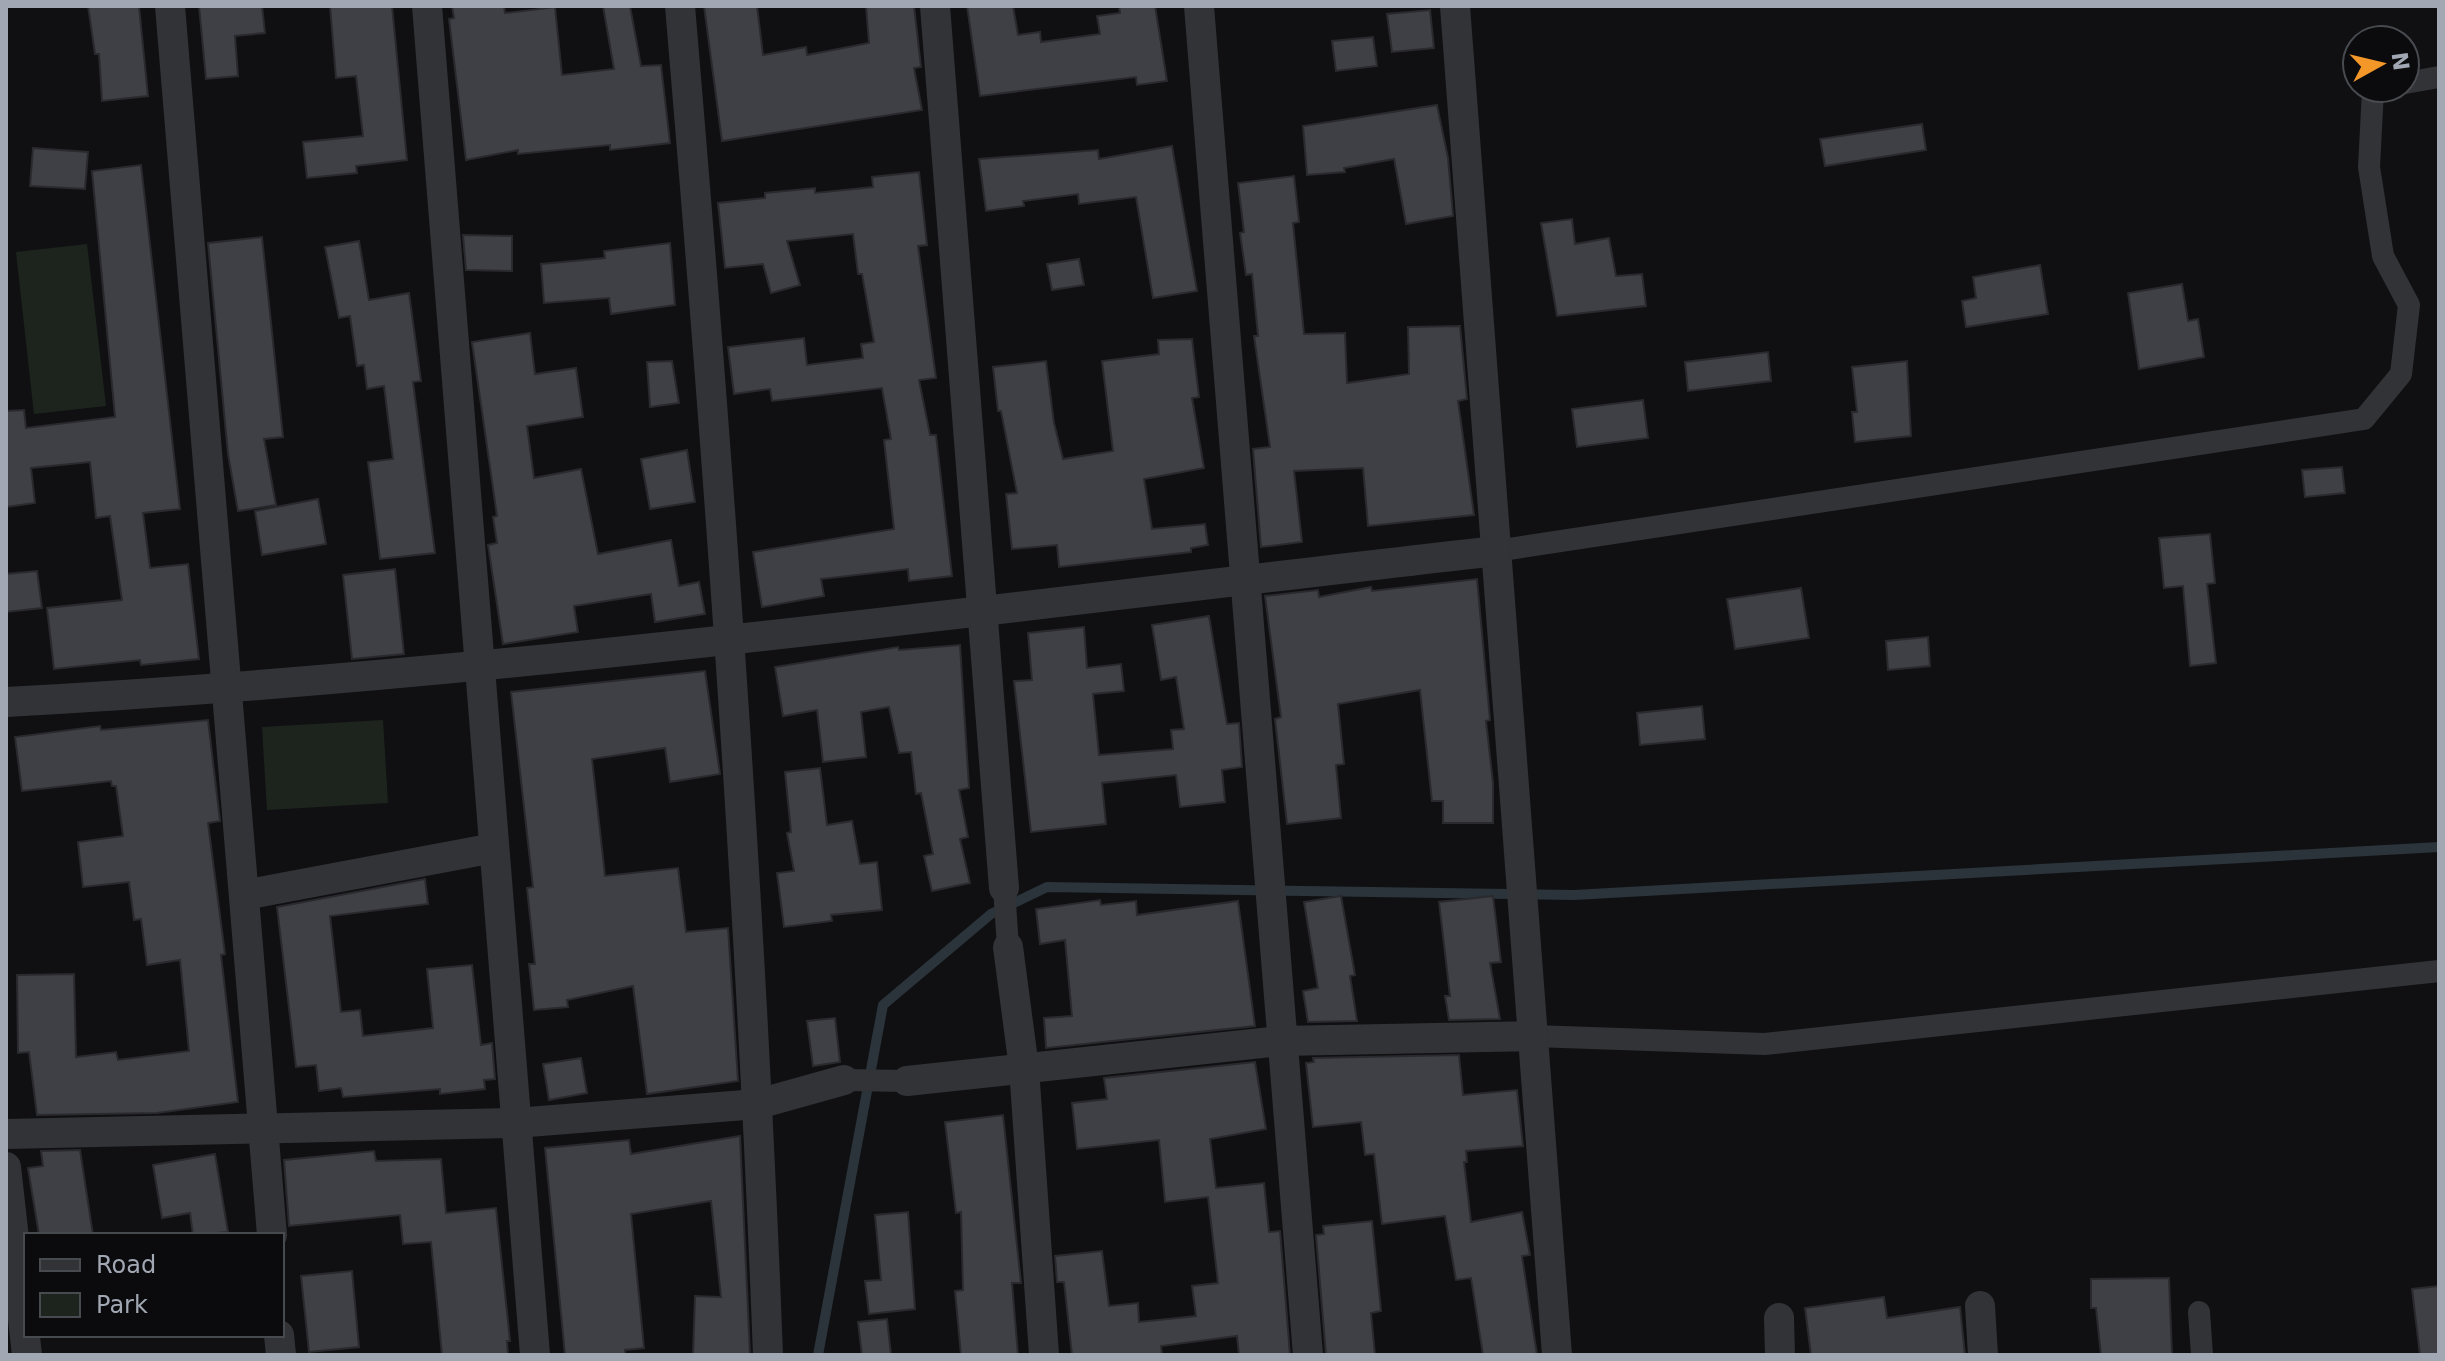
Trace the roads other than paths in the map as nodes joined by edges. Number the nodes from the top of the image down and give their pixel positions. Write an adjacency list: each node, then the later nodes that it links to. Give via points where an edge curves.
1 (170, 6): 13 (street)
2 (427, 6): 12 (street)
3 (680, 6): 11 (street)
4 (935, 6): 10 (street)
5 (1199, 6): 9 (street)
6 (1455, 6): 8 (street)
7 (2372, 104): 8 (street, via 2369,167 2383,256 2409,305 2401,374 2364,419)
8 (1496, 551): 9 (street); 20 (street)
9 (1245, 579): 10 (street); 21 (street)
10 (982, 610): 11 (street); 16 (street)
11 (731, 639): 12 (street); 25 (street)
12 (480, 668): 13 (street); 15 (street)
13 (227, 690): 14 (street); 17 (street)
14 (6, 702)
15 (494, 848): 17 (street); 26 (street)
16 (1004, 888): 18 (street)
17 (244, 895): 27 (street)
18 (1008, 947): 22 (street)
19 (2439, 971): 20 (street, via 1765,1044)
20 (1533, 1036): 21 (street); 40 (street)
21 (1280, 1041): 22 (street); 39 (street)
22 (1024, 1068): 24 (street); 38 (street)
23 (844, 1080): 24 (street); 25 (street)
24 (907, 1081)
25 (758, 1104): 26 (street); 37 (street)
26 (515, 1123): 27 (street); 36 (street)
27 (263, 1130): 28 (street); 30 (street)
28 (6, 1134)
29 (6, 1167): 34 (street)
30 (272, 1233)
31 (1980, 1306): 42 (street)
32 (2199, 1312): 43 (street)
33 (1779, 1318): 41 (street)
34 (15, 1321): 35 (street)
35 (27, 1355)
36 (535, 1355)
37 (768, 1355)
38 (1044, 1355)
39 (1308, 1355)
40 (1557, 1355)
41 (1780, 1355)
42 (1983, 1355)
43 (2202, 1355)

